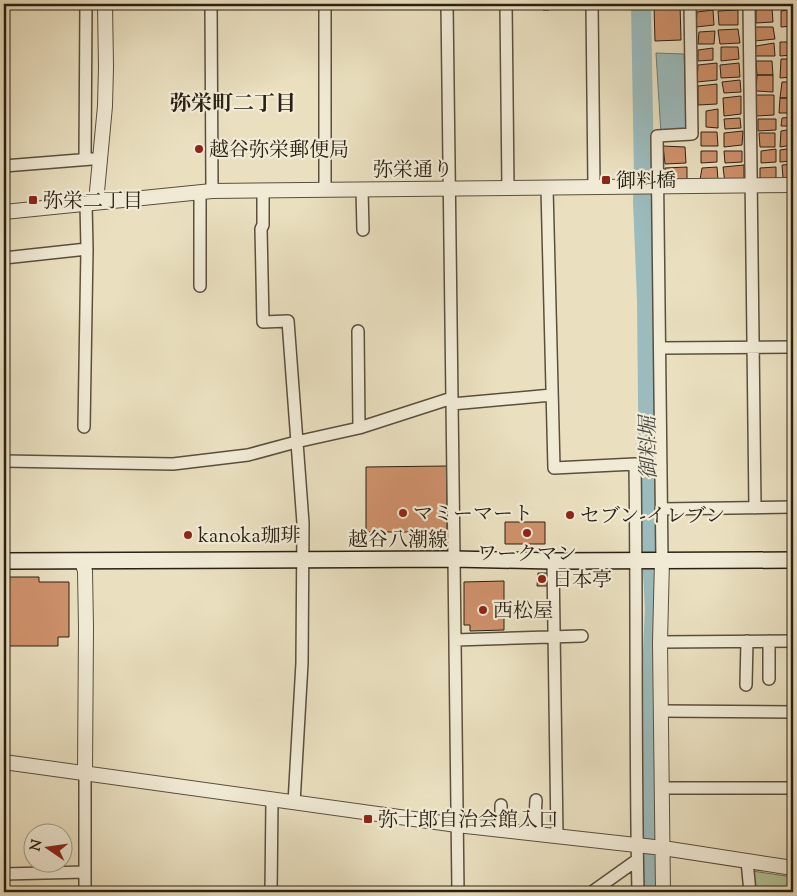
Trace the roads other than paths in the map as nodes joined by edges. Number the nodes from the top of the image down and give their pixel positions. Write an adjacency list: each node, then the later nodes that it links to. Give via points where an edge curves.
1 (86, 4): 10 (street)
2 (105, 4): 10 (street, via 105,106)
3 (211, 4): 22 (street)
4 (325, 4): 19 (street)
5 (446, 4): 16 (street)
6 (506, 4): 17 (street)
7 (592, 4): 14 (street)
8 (690, 4): 15 (street, via 692,134 657,136)
9 (749, 4): 13 (street)
10 (95, 156): 11 (street); 23 (street)
11 (4, 166)
12 (793, 185): 13 (street, 弥栄通り)
13 (751, 186): 15 (street, 弥栄通り); 30 (street)
14 (594, 187): 15 (street, 弥栄通り); 18 (street, 弥栄通り)
15 (656, 187): 32 (street)
16 (449, 188): 17 (street, 弥栄通り); 20 (street, 弥栄通り); 34 (street)
17 (508, 188): 18 (street, 弥栄通り)
18 (547, 188): 33 (street)
19 (325, 189): 20 (street, 弥栄通り); 21 (street, 弥栄通り)
20 (362, 189): 25 (street)
21 (263, 190): 22 (street, 弥栄通り); 37 (street, via 263,322 288,321)
22 (206, 191): 23 (street, 弥栄通り); 28 (street)
23 (91, 202): 24 (street, 弥栄通り); 26 (street)
24 (4, 212)
25 (363, 230)
26 (87, 249): 27 (street); 35 (street)
27 (4, 258)
28 (200, 286)
29 (358, 331): 36 (street)
30 (753, 347): 31 (street); 32 (street); 42 (street)
31 (793, 347)
32 (660, 348): 40 (street)
33 (552, 395): 34 (street); 39 (street, via 554,468)
34 (452, 401): 36 (street); 44 (street)
35 (84, 427)
36 (359, 428): 37 (street)
37 (296, 442): 38 (street, via 248,455 173,464); 45 (street, via 303,524)
38 (4, 461)
39 (636, 464): 40 (street); 47 (street)
40 (659, 465): 43 (street)
41 (793, 507): 42 (street)
42 (755, 508): 43 (street)
43 (660, 509): 48 (street)
44 (454, 559): 45 (main road, 越谷八潮線); 46 (main road, 越谷八潮線); 54 (street)
45 (302, 560): 51 (main road, 越谷八潮線); 69 (street, via 302,663)
46 (554, 560): 47 (main road, 越谷八潮線); 53 (street)
47 (638, 560): 48 (main road, 越谷八潮線); 75 (street, via 636,692)
48 (659, 560): 49 (main road, 越谷八潮線); 58 (street)
49 (793, 560)
50 (4, 562): 51 (main road, 越谷八潮線)
51 (82, 562): 64 (street, via 86,627)
52 (582, 636): 53 (street)
53 (554, 637): 54 (street); 74 (street)
54 (455, 640): 71 (street)
55 (747, 641): 56 (street); 58 (street); 60 (street)
56 (769, 641): 57 (street); 59 (street)
57 (793, 641)
58 (660, 642): 61 (street)
59 (769, 680)
60 (746, 685)
61 (661, 711): 62 (street); 65 (street)
62 (793, 712)
63 (4, 762): 64 (street)
64 (85, 773): 67 (street); 80 (street)
65 (662, 788): 66 (street); 76 (street)
66 (793, 788)
67 (272, 800): 69 (street); 83 (street)
68 (536, 800): 73 (street)
69 (294, 803): 71 (street)
70 (501, 805): 72 (street)
71 (457, 825): 72 (street); 84 (street)
72 (501, 830): 73 (street)
73 (534, 834): 74 (street)
74 (557, 836): 75 (street)
75 (640, 846): 76 (street); 77 (street)
76 (660, 848): 78 (street); 87 (street)
77 (637, 860): 85 (street); 86 (street)
78 (747, 861): 79 (street); 88 (street)
79 (793, 868)
80 (85, 872): 81 (street); 82 (street)
81 (4, 874)
82 (86, 892)
83 (271, 892)
84 (458, 892)
85 (592, 892)
86 (638, 892)
87 (663, 892)
88 (750, 892)

